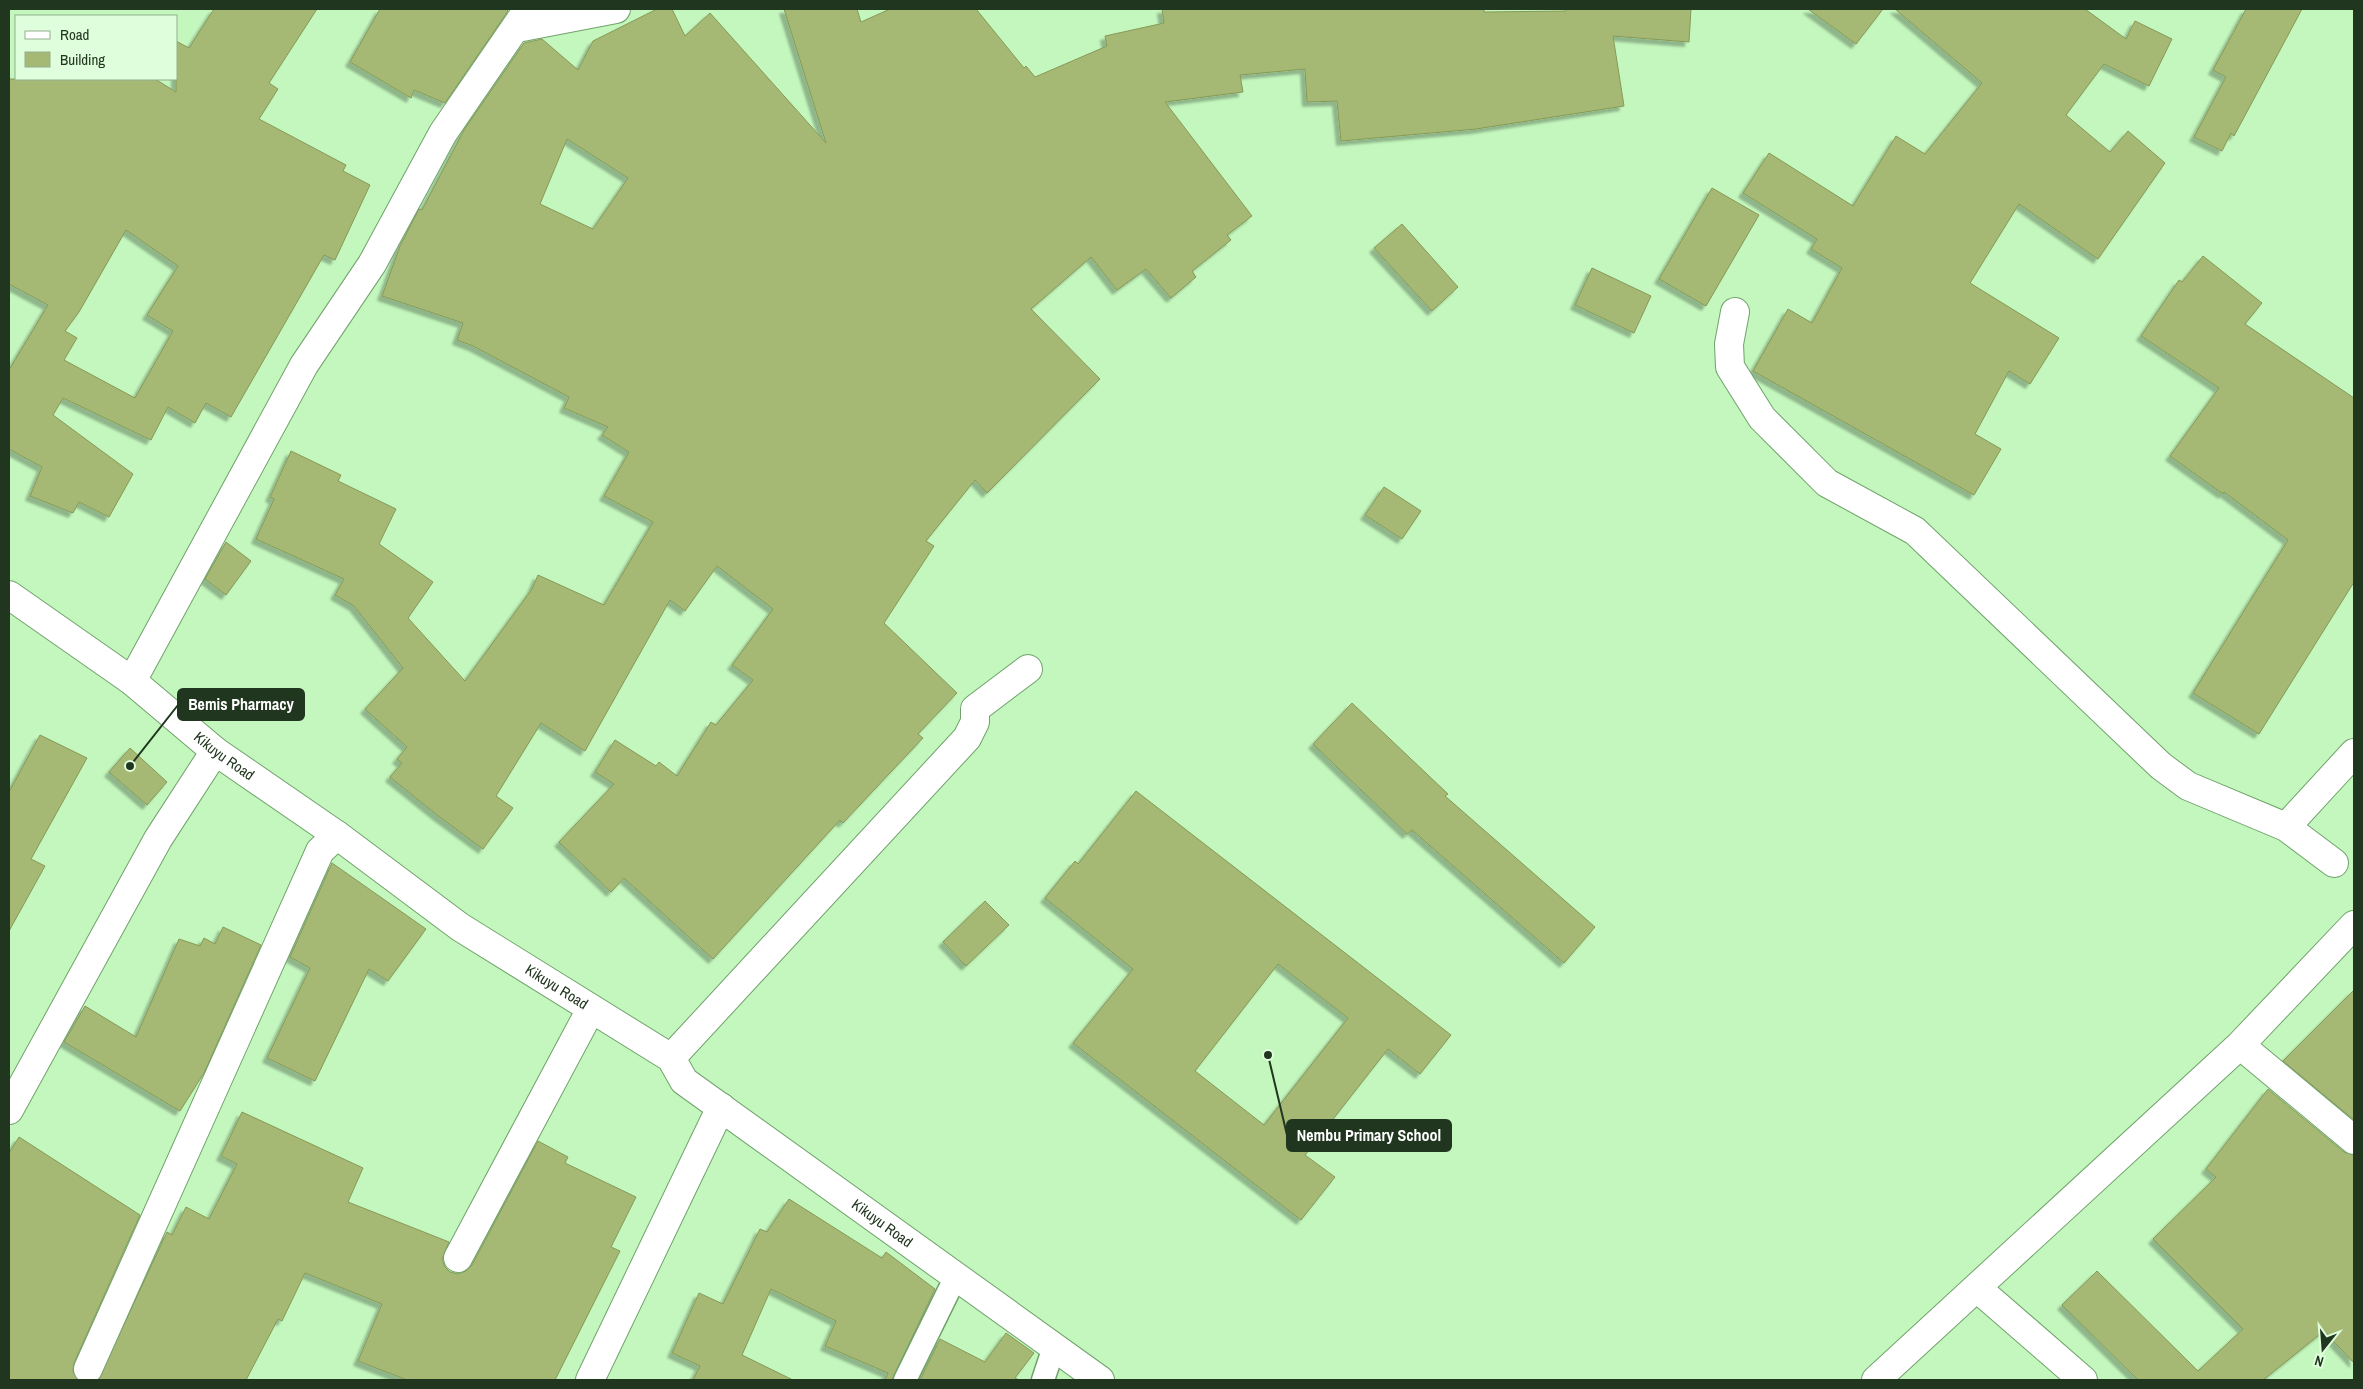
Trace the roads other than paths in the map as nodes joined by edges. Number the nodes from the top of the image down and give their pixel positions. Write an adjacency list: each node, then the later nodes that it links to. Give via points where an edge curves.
1 (616, 9): 2 (street)
2 (523, 18): 6 (street, via 443,133 372,264 304,365)
3 (1734, 312): 9 (street, via 1729,344 1730,367 1762,418 1827,483 1915,532 2161,766 2188,786)
4 (9, 595): 6 (street, Kikuyu Road)
5 (1028, 669): 15 (street, via 975,709 975,722 967,738)
6 (132, 681): 7 (street, Kikuyu Road)
7 (215, 751): 10 (street, Kikuyu Road); 17 (street, via 158,839)
8 (2354, 753): 9 (street)
9 (2286, 827): 11 (street)
10 (337, 834): 13 (street, Kikuyu Road, via 460,927); 23 (street, via 320,851)
11 (2334, 863)
12 (2354, 925): 14 (street)
13 (591, 1009): 15 (street, Kikuyu Road); 19 (street)
14 (2240, 1044): 18 (street); 21 (street)
15 (671, 1058): 16 (street, Kikuyu Road, via 684,1081)
16 (721, 1107): 20 (street, Kikuyu Road); 24 (street)
17 (9, 1110)
18 (2354, 1140)
19 (458, 1258)
20 (956, 1276): 22 (street, Kikuyu Road); 25 (lane)
21 (1978, 1288): 28 (street); 29 (street)
22 (1054, 1347): 26 (lane); 27 (street, Kikuyu Road)
23 (88, 1368)
24 (590, 1380)
25 (905, 1380)
26 (1043, 1380)
27 (1100, 1380)
28 (1876, 1380)
29 (2083, 1380)

